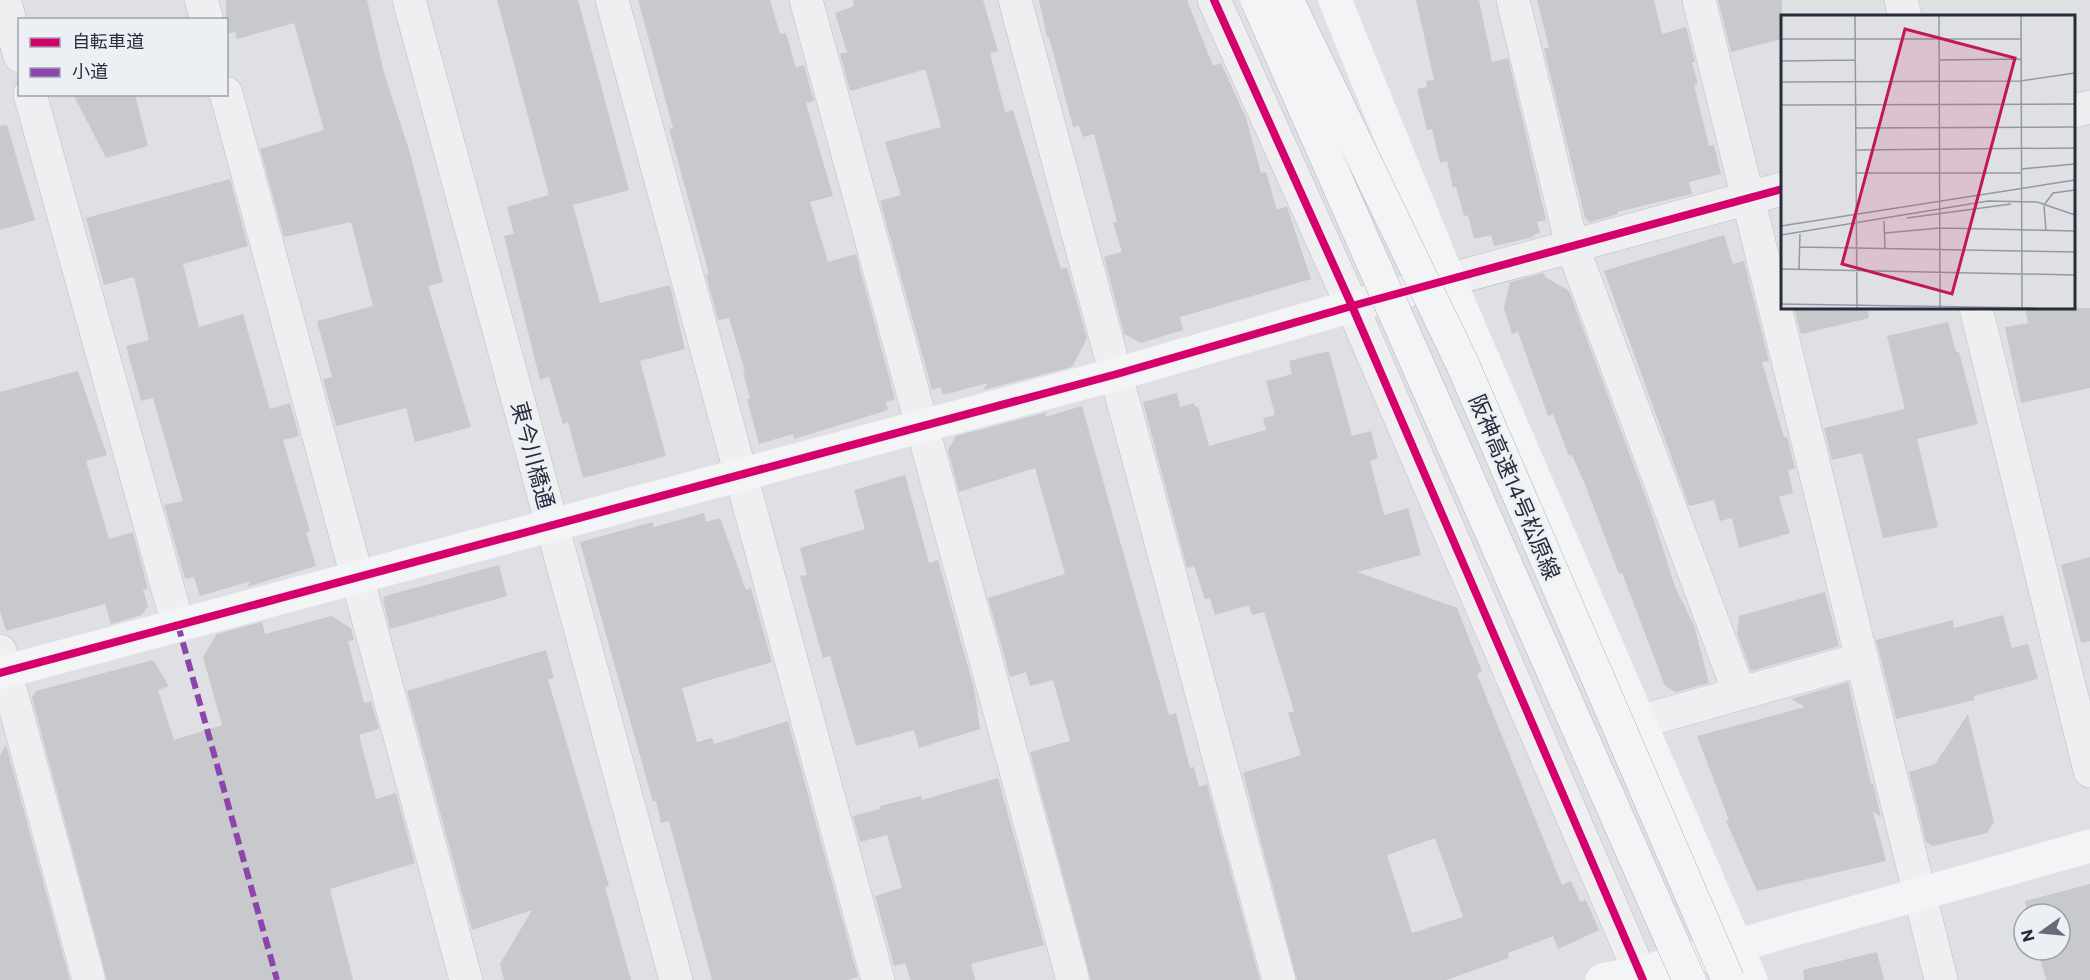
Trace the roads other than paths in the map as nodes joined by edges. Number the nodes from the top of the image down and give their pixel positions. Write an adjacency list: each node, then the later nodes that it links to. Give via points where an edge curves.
1 (4, 0): 16 (street)
2 (201, 0): 15 (street)
3 (409, 0): 30 (street, 東今川橋通)
4 (612, 0): 29 (street)
5 (806, 0): 28 (street)
6 (1015, 0): 27 (street)
7 (1214, 0): 25 (street)
8 (1257, 0): 49 (main road, 阪神高速14号松原線, bridge)
9 (1287, 0): 50 (main road, 阪神高速14号松原線, bridge, via 1462,363)
10 (1335, 0): 24 (main road)
11 (1513, 0): 23 (street)
12 (1699, 0): 22 (street)
13 (1901, 0): 14 (street)
14 (1905, 15)
15 (206, 18)
16 (18, 49)
17 (31, 96): 32 (street)
18 (227, 96): 31 (street)
19 (2090, 107): 20 (street)
20 (2075, 111)
21 (1781, 189): 22 (street)
22 (1748, 199): 23 (street); 33 (street)
23 (1572, 246): 24 (street); 35 (street)
24 (1449, 280): 25 (street); 36 (main road)
25 (1352, 306): 27 (main road); 41 (street)
26 (1976, 309): 37 (street)
27 (1117, 374): 28 (main road); 47 (street)
28 (923, 426): 29 (main road); 46 (street)
29 (742, 474): 30 (main road); 45 (street)
30 (552, 526): 31 (main road); 44 (street, 東今川橋通)
31 (357, 578): 32 (main road); 43 (street)
32 (178, 624): 34 (main road)
33 (1862, 659): 35 (street); 39 (street)
34 (2, 665): 42 (street)
35 (1739, 692): 36 (street)
36 (1639, 722): 40 (main road)
37 (2090, 771)
38 (2090, 846): 39 (main road)
39 (1920, 894): 40 (main road); 52 (street)
40 (1736, 945): 41 (main road); 51 (main road)
41 (1641, 976): 48 (main road)
42 (89, 980)
43 (466, 980)
44 (676, 980)
45 (878, 980)
46 (1073, 980)
47 (1279, 980)
48 (1602, 980)
49 (1689, 980)
50 (1728, 980)
51 (1751, 980)
52 (1941, 980)

